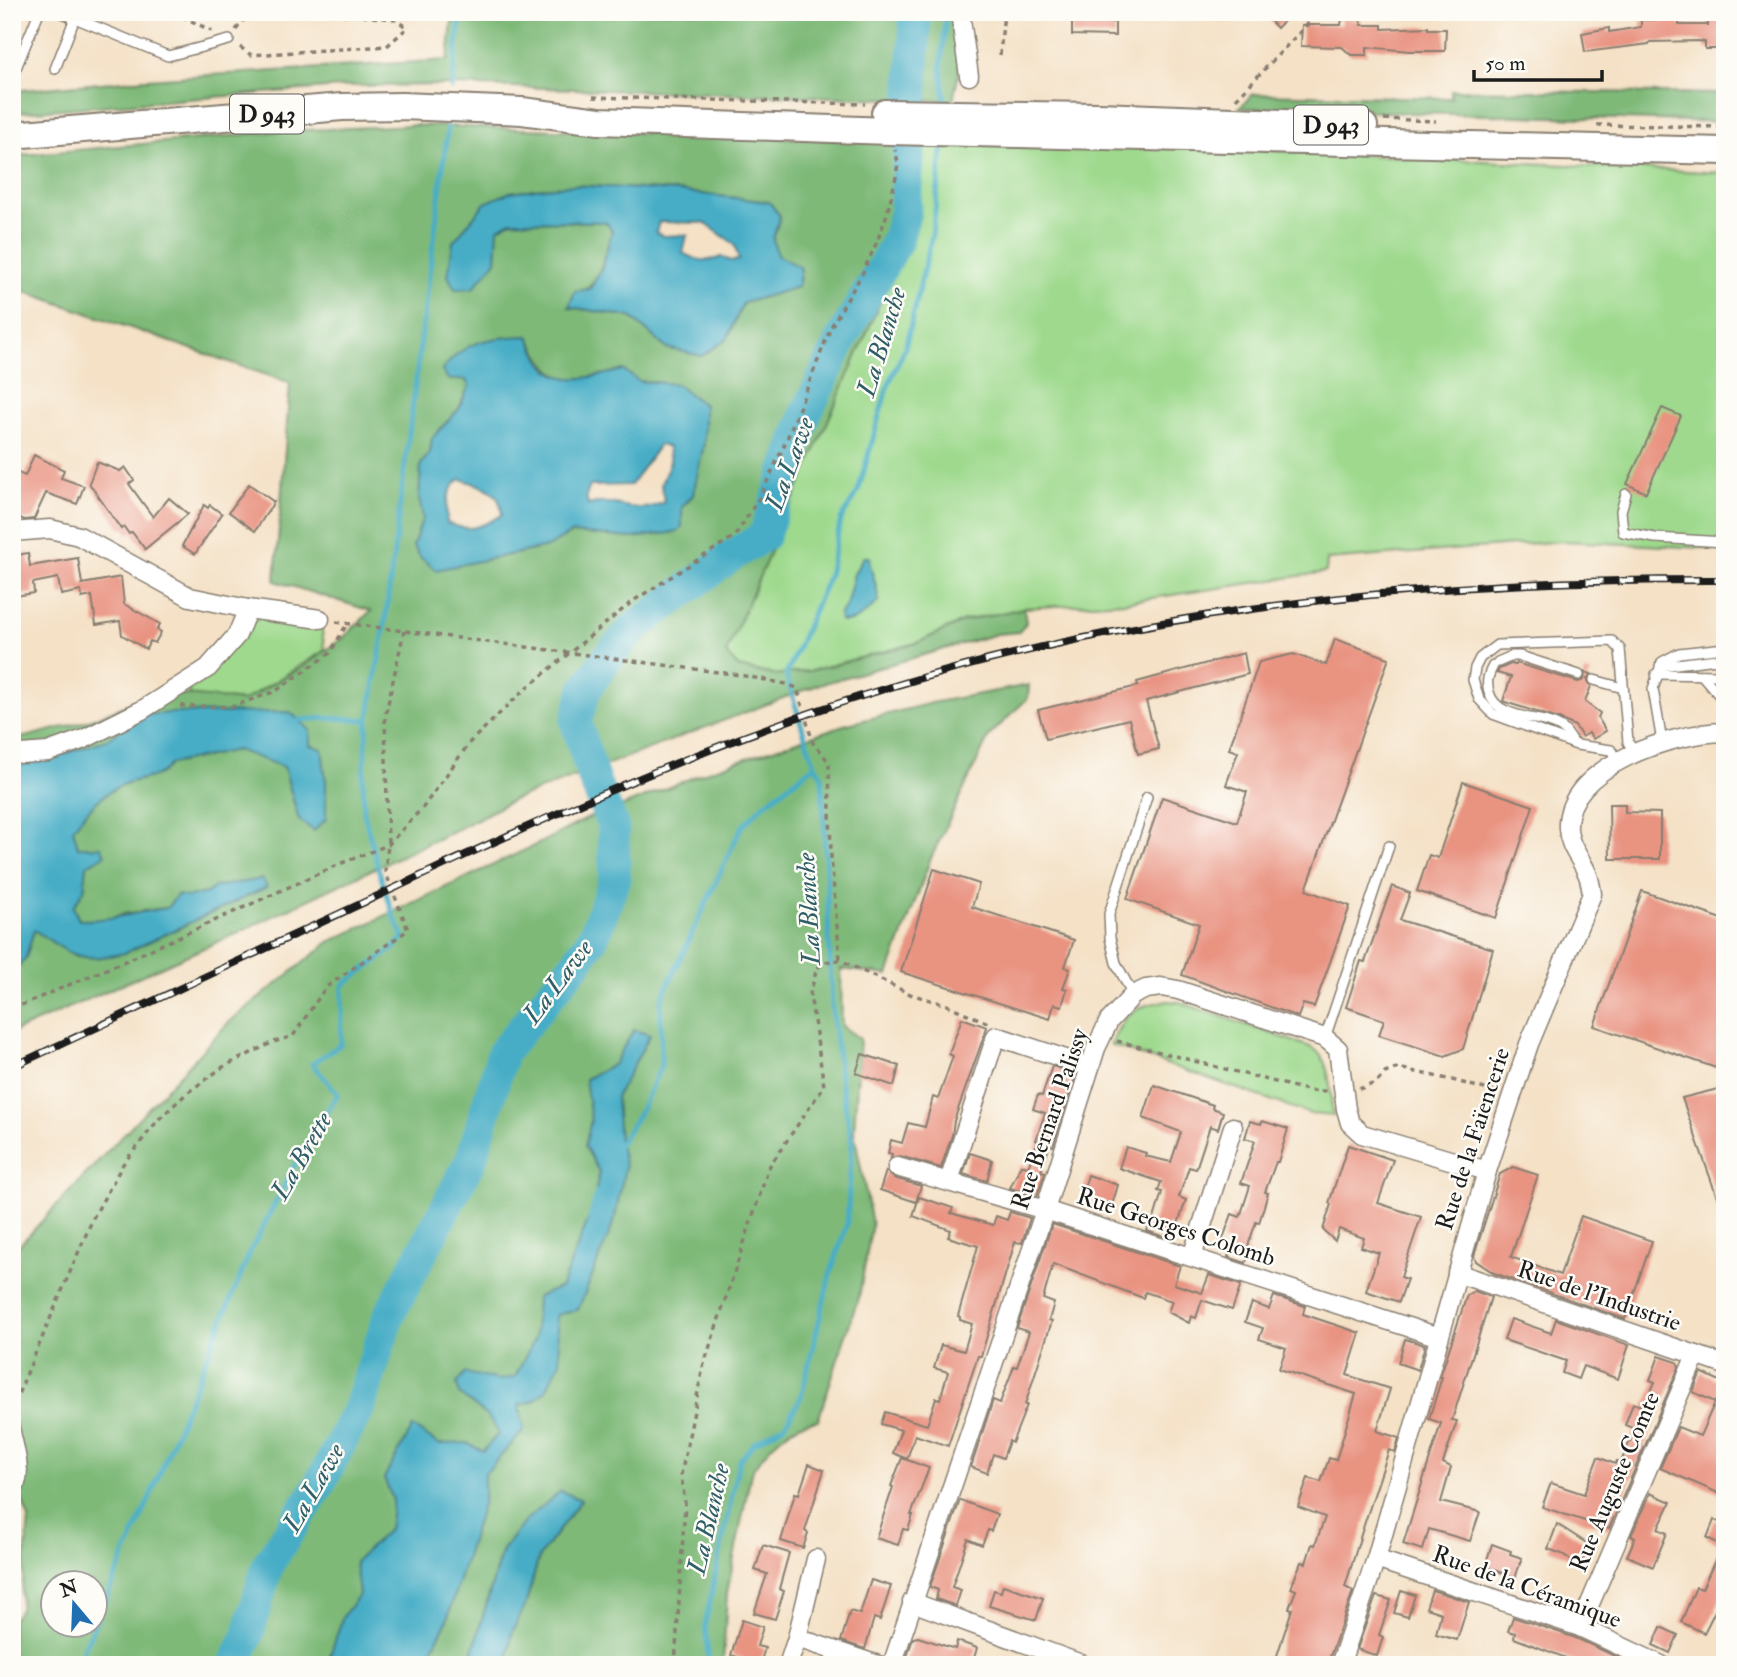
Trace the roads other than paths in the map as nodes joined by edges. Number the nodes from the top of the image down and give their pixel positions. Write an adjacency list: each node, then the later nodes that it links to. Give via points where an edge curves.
1 (39, 12): 6 (lane)
2 (60, 12): 4 (lane)
3 (960, 12): 8 (street)
4 (75, 18): 5 (lane, via 168,56); 7 (lane)
5 (229, 40)
6 (16, 68)
7 (55, 69)
8 (969, 76)
9 (523, 111): 10 (main road, D 943, via 342,107); 11 (main road, D 943, via 598,107 972,113); 12 (main road, D 943, via 600,121 890,131)
10 (12, 135)
11 (1725, 139)
12 (1725, 151)
13 (1626, 494): 15 (lane, via 1620,511 1623,532)
14 (12, 532): 16 (street, via 50,529 79,536 190,597)
15 (1725, 542)
16 (248, 609): 17 (street); 31 (street, via 237,635 208,668 154,703 48,752)
17 (320, 619)
18 (1725, 648): 20 (lane, via 1679,653 1662,662)
19 (1725, 658): 20 (lane)
20 (1658, 670): 22 (lane); 29 (lane, via 1653,689)
21 (1579, 675): 30 (lane, via 1512,656 1496,664 1487,680 1497,705 1563,728)
22 (1702, 675): 23 (lane); 27 (lane)
23 (1721, 675): 25 (lane)
24 (1594, 680): 26 (lane)
25 (1725, 684)
26 (1623, 688): 30 (lane, via 1620,649 1612,641 1497,645 1480,657 1475,668 1476,692 1493,714); 32 (lane)
27 (1725, 702)
28 (1725, 732): 29 (street, Rue de la Faïencerie)
29 (1662, 742): 32 (street, Rue de la Faïencerie)
30 (1574, 744): 32 (lane, via 1611,750)
31 (12, 751)
32 (1627, 758): 40 (street, Rue de la Faïencerie, via 1584,785 1571,809 1568,828 1592,894 1530,1044)
33 (1147, 797): 35 (lane, via 1109,914 1116,963)
34 (1388, 846): 36 (lane)
35 (1133, 995): 36 (street, via 1161,987 1178,990); 37 (street, Rue Bernard Palissy, via 1109,1020)
36 (1325, 1038): 40 (street, via 1338,1049 1350,1123 1362,1134)
37 (1090, 1067): 41 (street, via 996,1036); 42 (street, Rue Bernard Palissy)
38 (1233, 1127): 43 (street)
39 (897, 1167): 41 (street, Rue Georges Colomb)
40 (1487, 1171): 44 (street, Rue de la Faïencerie)
41 (949, 1181): 42 (street, Rue Georges Colomb)
42 (1045, 1210): 43 (street, Rue Georges Colomb); 52 (street, Rue Bernard Palissy)
43 (1192, 1258): 45 (street, Rue Georges Colomb)
44 (1457, 1273): 45 (street, Rue de la Faïencerie); 46 (street, Rue de l'Industrie)
45 (1439, 1338): 51 (street, Rue de la Faïencerie)
46 (1696, 1355): 47 (street, Rue de l'Industrie); 53 (street, Rue Auguste Comte)
47 (1725, 1365)
48 (13, 1425): 49 (lane, via 23,1470 22,1484)
49 (12, 1499)
50 (816, 1559): 54 (street)
51 (1376, 1559): 53 (street, Rue de la Céramique); 59 (street, Rue de la Faïencerie)
52 (912, 1602): 57 (street, Rue Bernard Palissy); 58 (street)
53 (1580, 1627): 60 (street, Rue de la Céramique)
54 (797, 1638): 55 (street); 56 (street)
55 (788, 1665)
56 (878, 1665)
57 (892, 1665)
58 (1084, 1665)
59 (1340, 1665)
60 (1661, 1665)

